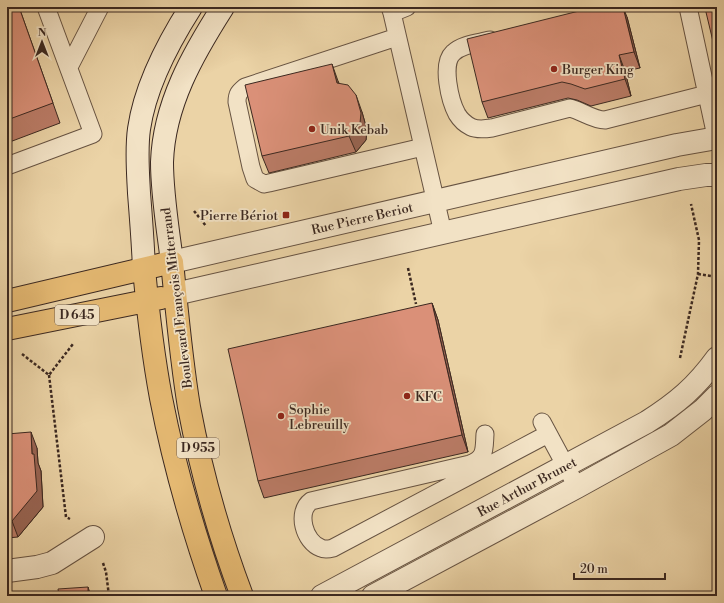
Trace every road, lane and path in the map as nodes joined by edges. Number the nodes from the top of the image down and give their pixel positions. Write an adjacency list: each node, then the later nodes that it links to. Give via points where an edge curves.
1 (46, 7): 9 (lane)
2 (100, 7): 9 (lane)
3 (191, 7): 22 (street, Boulevard François Mitterrand, via 157,69 139,129 138,166)
4 (223, 7): 20 (street, Boulevard François Mitterrand, via 193,57 167,122 162,163)
5 (688, 7): 10 (lane)
6 (396, 9): 7 (lane)
7 (397, 37): 12 (lane); 12 (lane, via 241,90 237,102 251,167 255,179 264,184)
8 (501, 38): 10 (lane, via 463,47 456,50 448,59 447,73 455,108 461,120 472,128 492,128 570,108 605,120)
9 (69, 67): 13 (lane, via 93,134)
10 (707, 94): 11 (lane)
11 (717, 139): 15 (street, Rue Pierre Beriot / D 645, via 677,145)
12 (423, 147): 15 (lane)
13 (7, 166)
14 (717, 175): 19 (street, D 645, via 706,174 679,179)
15 (436, 201): 19 (lane); 20 (street, Rue Pierre Beriot / D 645)
16 (690, 202): 23 (path, via 699,240)
17 (192, 209): 18 (path)
18 (210, 229)
19 (443, 233): 25 (street, D 645)
20 (172, 262): 22 (main road, Rue Pierre Beriot / D 645); 25 (main road, Boulevard François Mitterrand)
21 (407, 267): 28 (path)
22 (144, 269): 26 (main road, Rue Pierre Beriot / D 645); 27 (main road, Boulevard François Mitterrand)
23 (698, 274): 24 (path); 33 (path)
24 (717, 276)
25 (175, 294): 27 (main road, D 645); 43 (main road, Boulevard François Mitterrand / D 955, via 184,376 196,441 223,542)
26 (7, 301)
27 (147, 301): 29 (main road, D 645); 42 (main road, Boulevard François Mitterrand / D 955, via 160,390 171,442 191,520)
28 (416, 304)
29 (7, 329)
30 (76, 341): 34 (path)
31 (21, 354): 34 (path)
32 (717, 358): 37 (street, Rue Arthur Brunet, via 693,388 660,413)
33 (679, 364)
34 (49, 375): 39 (path, via 66,517)
35 (717, 396): 38 (street, Rue Arthur Brunet, via 670,435)
36 (485, 434): 37 (lane, via 483,454 480,459 470,464 311,501 303,513 304,526 309,537 319,548 333,548 545,428)
37 (565, 466): 38 (lane); 44 (street, Rue Arthur Brunet)
38 (577, 487): 45 (street, Rue Arthur Brunet)
39 (93, 537): 40 (street, via 52,563); 41 (path, via 106,572)
40 (7, 571)
41 (109, 596)
42 (216, 596)
43 (242, 596)
44 (322, 596)
45 (373, 596)

